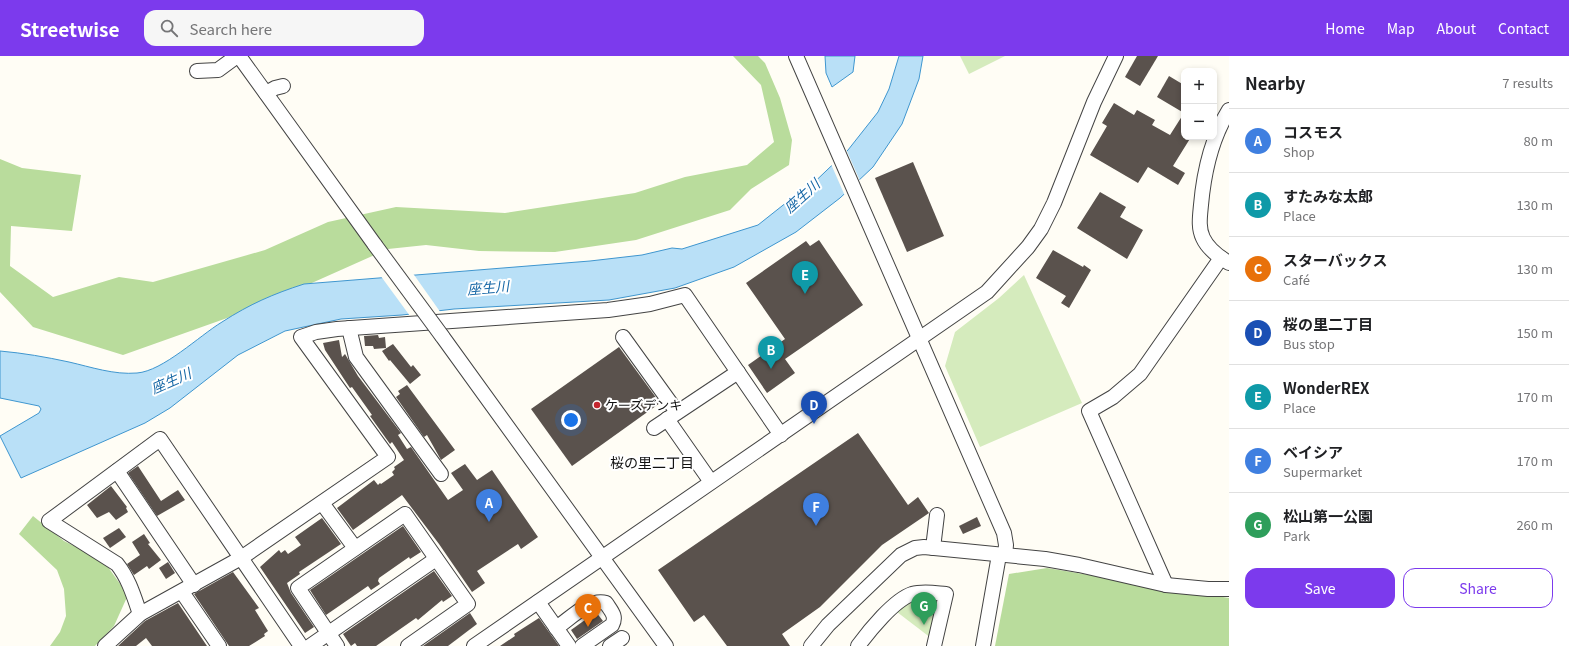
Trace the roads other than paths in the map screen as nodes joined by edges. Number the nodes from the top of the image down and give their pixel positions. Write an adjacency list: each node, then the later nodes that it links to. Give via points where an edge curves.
1 (238, 56): 4 (street, via 218,70); 6 (street)
2 (796, 56): 11 (street)
3 (1116, 56): 11 (street, via 1041,229 987,292)
4 (197, 71)
5 (283, 86): 6 (street)
6 (266, 93): 24 (street, bridge)
7 (1229, 110): 8 (street, via 1213,142 1205,167 1200,217 1202,237 1207,246)
8 (1225, 260): 28 (street, via 1140,374 1113,397 1089,411)
9 (349, 328): 12 (street, via 608,310 650,304 685,295); 17 (street, via 356,357); 19 (street, via 316,332 301,338 388,457)
10 (623, 337): 13 (street)
11 (919, 339): 15 (street); 23 (street, via 1004,533 1006,545)
12 (738, 372): 13 (street); 15 (street)
13 (672, 416): 14 (street); 18 (street)
14 (654, 428)
15 (781, 434): 18 (street)
16 (117, 471): 25 (street, via 160,439); 27 (street); 32 (street, via 49,521 117,564 130,586)
17 (441, 474)
18 (711, 482): 24 (street)
19 (322, 503): 21 (street); 25 (street)
20 (937, 515): 22 (street)
21 (355, 548): 26 (street, via 405,514); 34 (street, via 298,588)
22 (933, 548): 23 (street); 47 (street, via 915,548 901,555 828,624)
23 (1002, 555): 28 (street, via 1079,565); 50 (street)
24 (602, 557): 31 (street); 36 (street)
25 (241, 558): 27 (street); 39 (street)
26 (436, 559): 34 (street); 42 (street, via 468,604)
27 (194, 585): 30 (street)
28 (1166, 585): 29 (street)
29 (1229, 588)
30 (182, 592): 32 (street); 38 (street)
31 (538, 602): 33 (street); 43 (street)
32 (140, 614): 37 (street)
33 (556, 628): 44 (street); 45 (street, via 593,602 606,602 615,620 612,625)
34 (328, 633): 40 (street); 41 (street)
35 (622, 638): 46 (street)
36 (665, 644)
37 (105, 646)
38 (219, 646)
39 (301, 646)
40 (310, 646)
41 (337, 646)
42 (408, 646)
43 (474, 646)
44 (569, 646)
45 (582, 646)
46 (610, 646)
47 (811, 646)
48 (858, 646): 49 (street, via 892,608 911,594 929,592 946,594)
49 (934, 646)
50 (982, 646)

